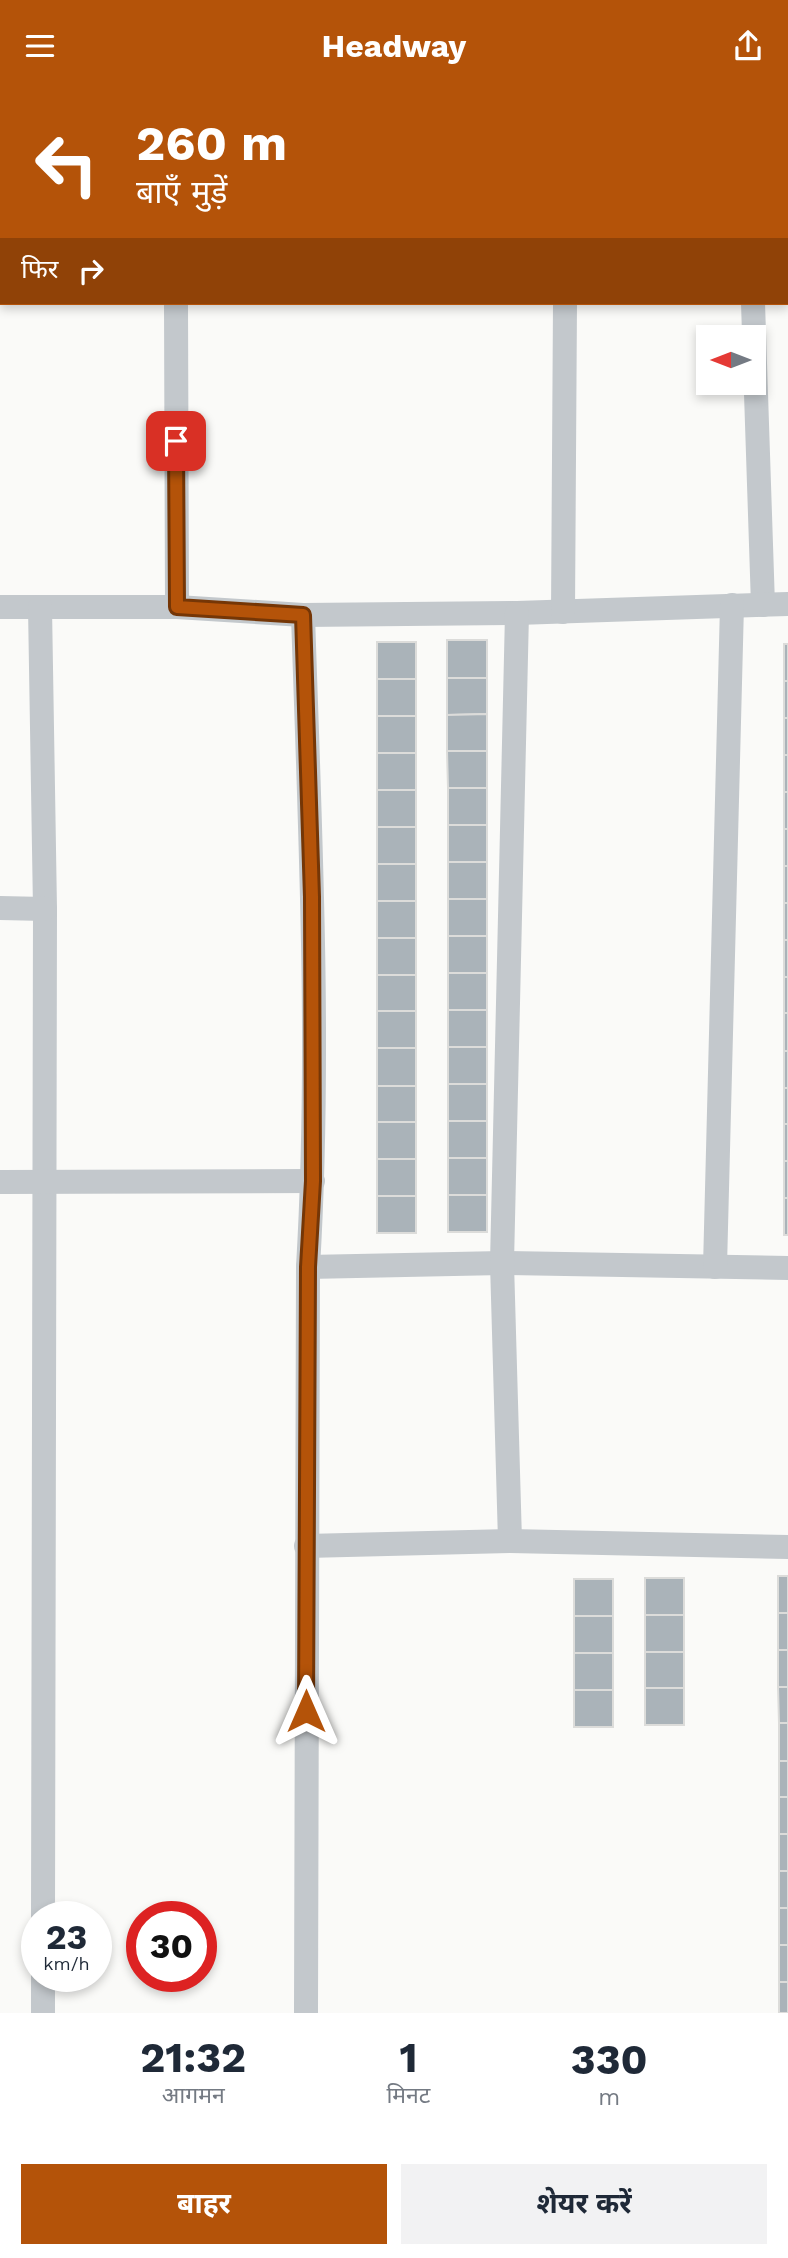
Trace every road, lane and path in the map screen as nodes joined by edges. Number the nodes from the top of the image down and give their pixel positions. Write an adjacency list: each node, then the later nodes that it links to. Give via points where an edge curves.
1 (176, 305): 9 (street)
2 (565, 305): 10 (street)
3 (754, 305): 6 (street)
4 (788, 604): 6 (street)
5 (732, 605): 6 (street); 10 (street); 20 (street)
6 (763, 605)
7 (0, 607): 8 (street)
8 (40, 607): 9 (street); 14 (street)
9 (177, 607): 12 (street)
10 (563, 612): 11 (street)
11 (517, 613): 12 (street); 18 (street)
12 (303, 615): 15 (street, via 312,897)
13 (0, 908): 14 (street)
14 (45, 909): 17 (street)
15 (313, 1181): 17 (street); 19 (street)
16 (0, 1182): 17 (street)
17 (43, 1182): 25 (street)
18 (502, 1263): 19 (street); 20 (street); 22 (street)
19 (308, 1267): 23 (street)
20 (715, 1267): 21 (street)
21 (788, 1268)
22 (510, 1541): 23 (street); 24 (street)
23 (306, 1546): 28 (street)
24 (788, 1548)
25 (43, 1901)
26 (43, 1992): 27 (street)
27 (43, 2013)
28 (306, 2013)

